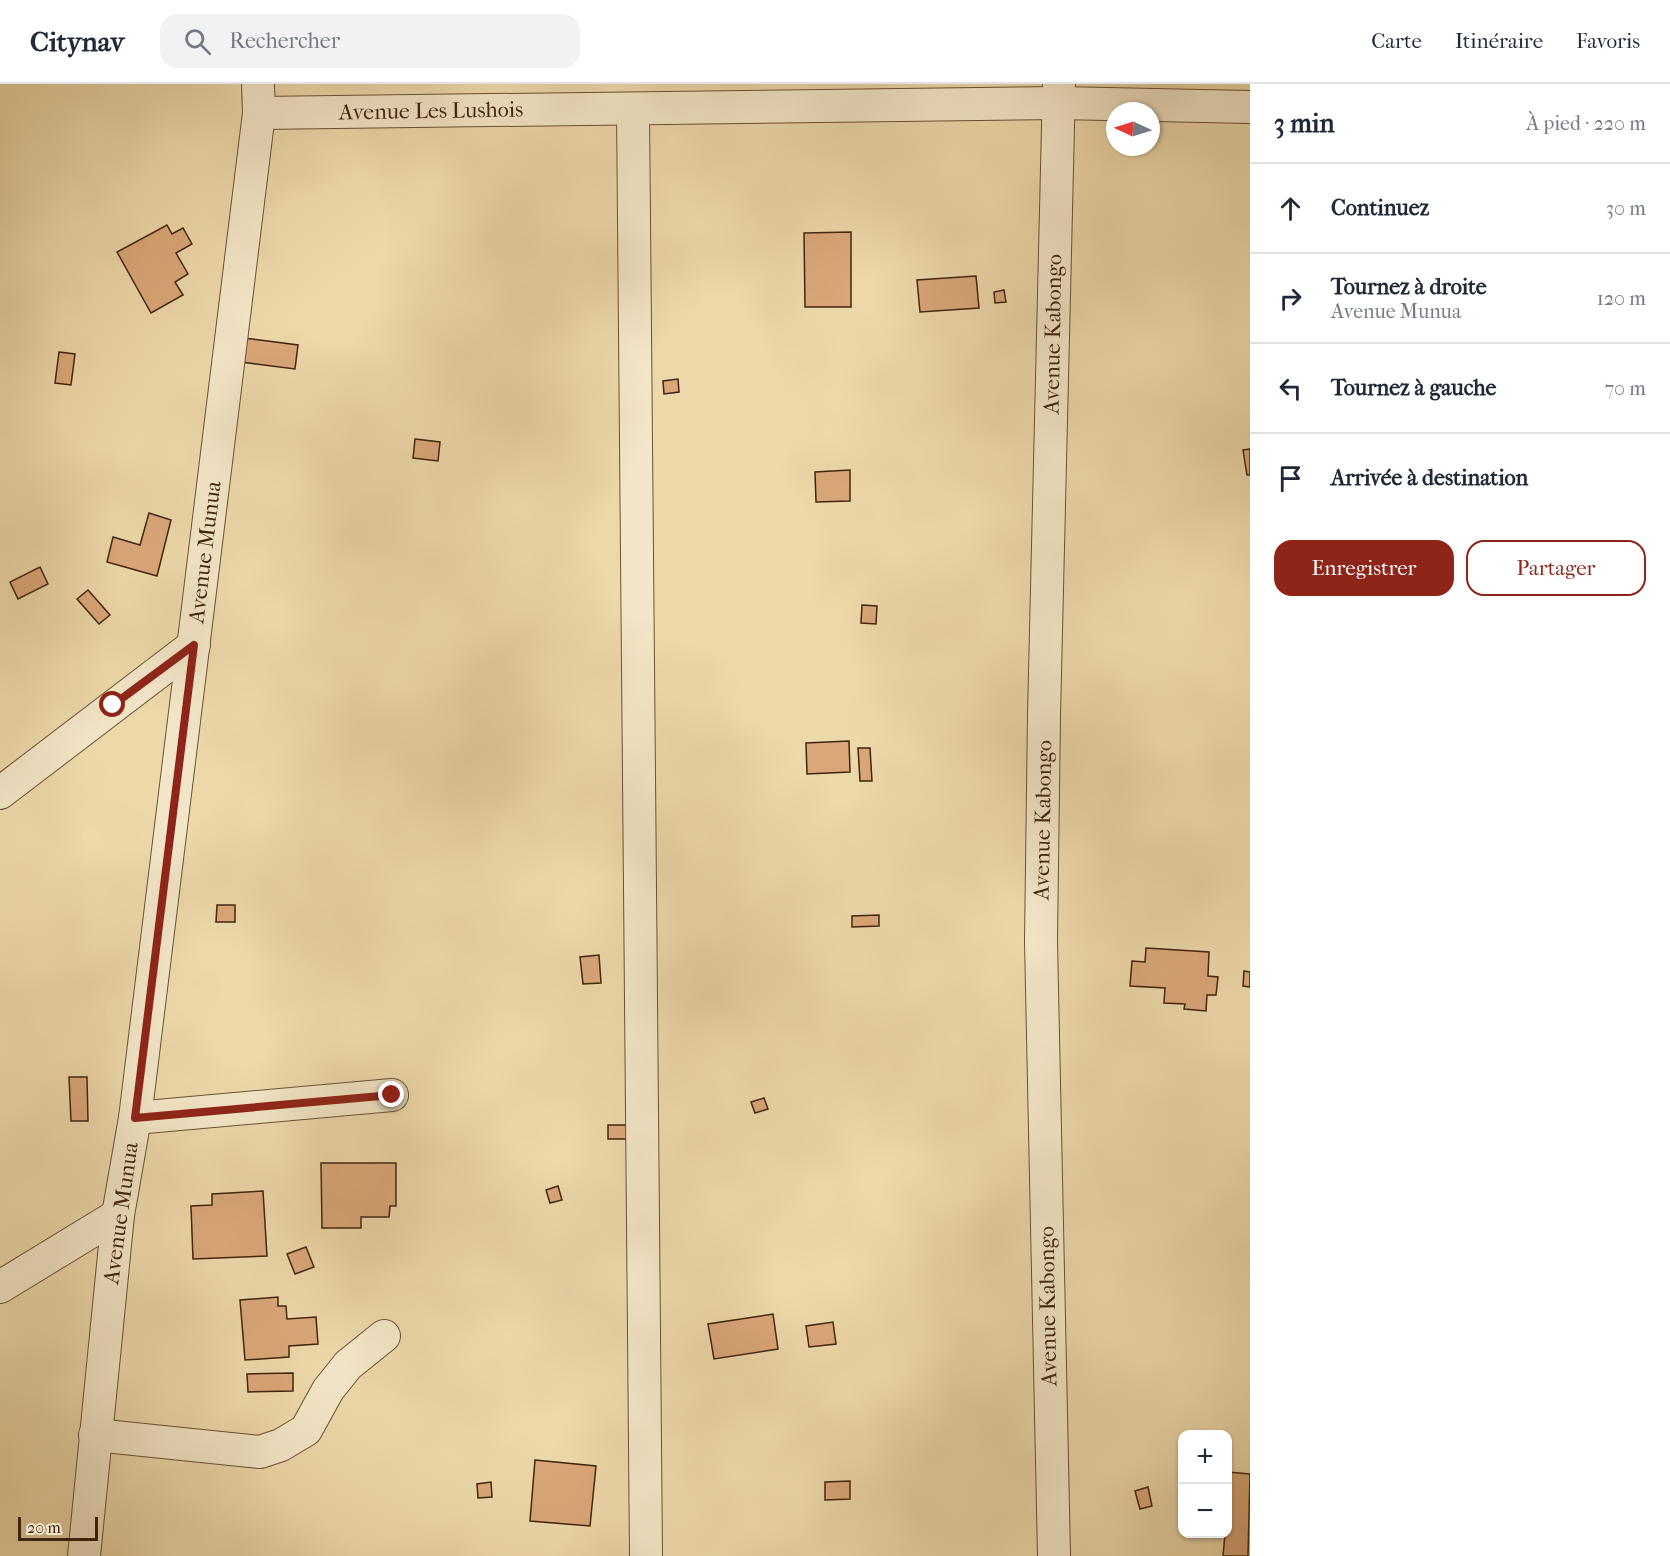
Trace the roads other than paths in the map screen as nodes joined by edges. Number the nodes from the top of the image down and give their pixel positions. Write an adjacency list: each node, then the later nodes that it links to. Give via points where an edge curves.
1 (1059, 94): 3 (street, Avenue Les Lushois); 4 (street, Avenue Les Lushois); 15 (street, Avenue Kabongo, via 1041,941)
2 (259, 98): 4 (street, Avenue Les Lushois); 5 (street, Avenue Munua)
3 (1250, 107)
4 (633, 109): 14 (street)
5 (194, 645): 6 (street); 8 (street, Avenue Munua)
6 (0, 793)
7 (392, 1095): 8 (street)
8 (135, 1118): 9 (street, Avenue Munua)
9 (118, 1215): 10 (street); 12 (street, Avenue Munua)
10 (0, 1287)
11 (384, 1336): 12 (street, via 348,1365 328,1390 306,1430 281,1445 260,1452)
12 (95, 1435): 13 (street, Avenue Munua)
13 (84, 1556)
14 (646, 1556)
15 (1054, 1556)

